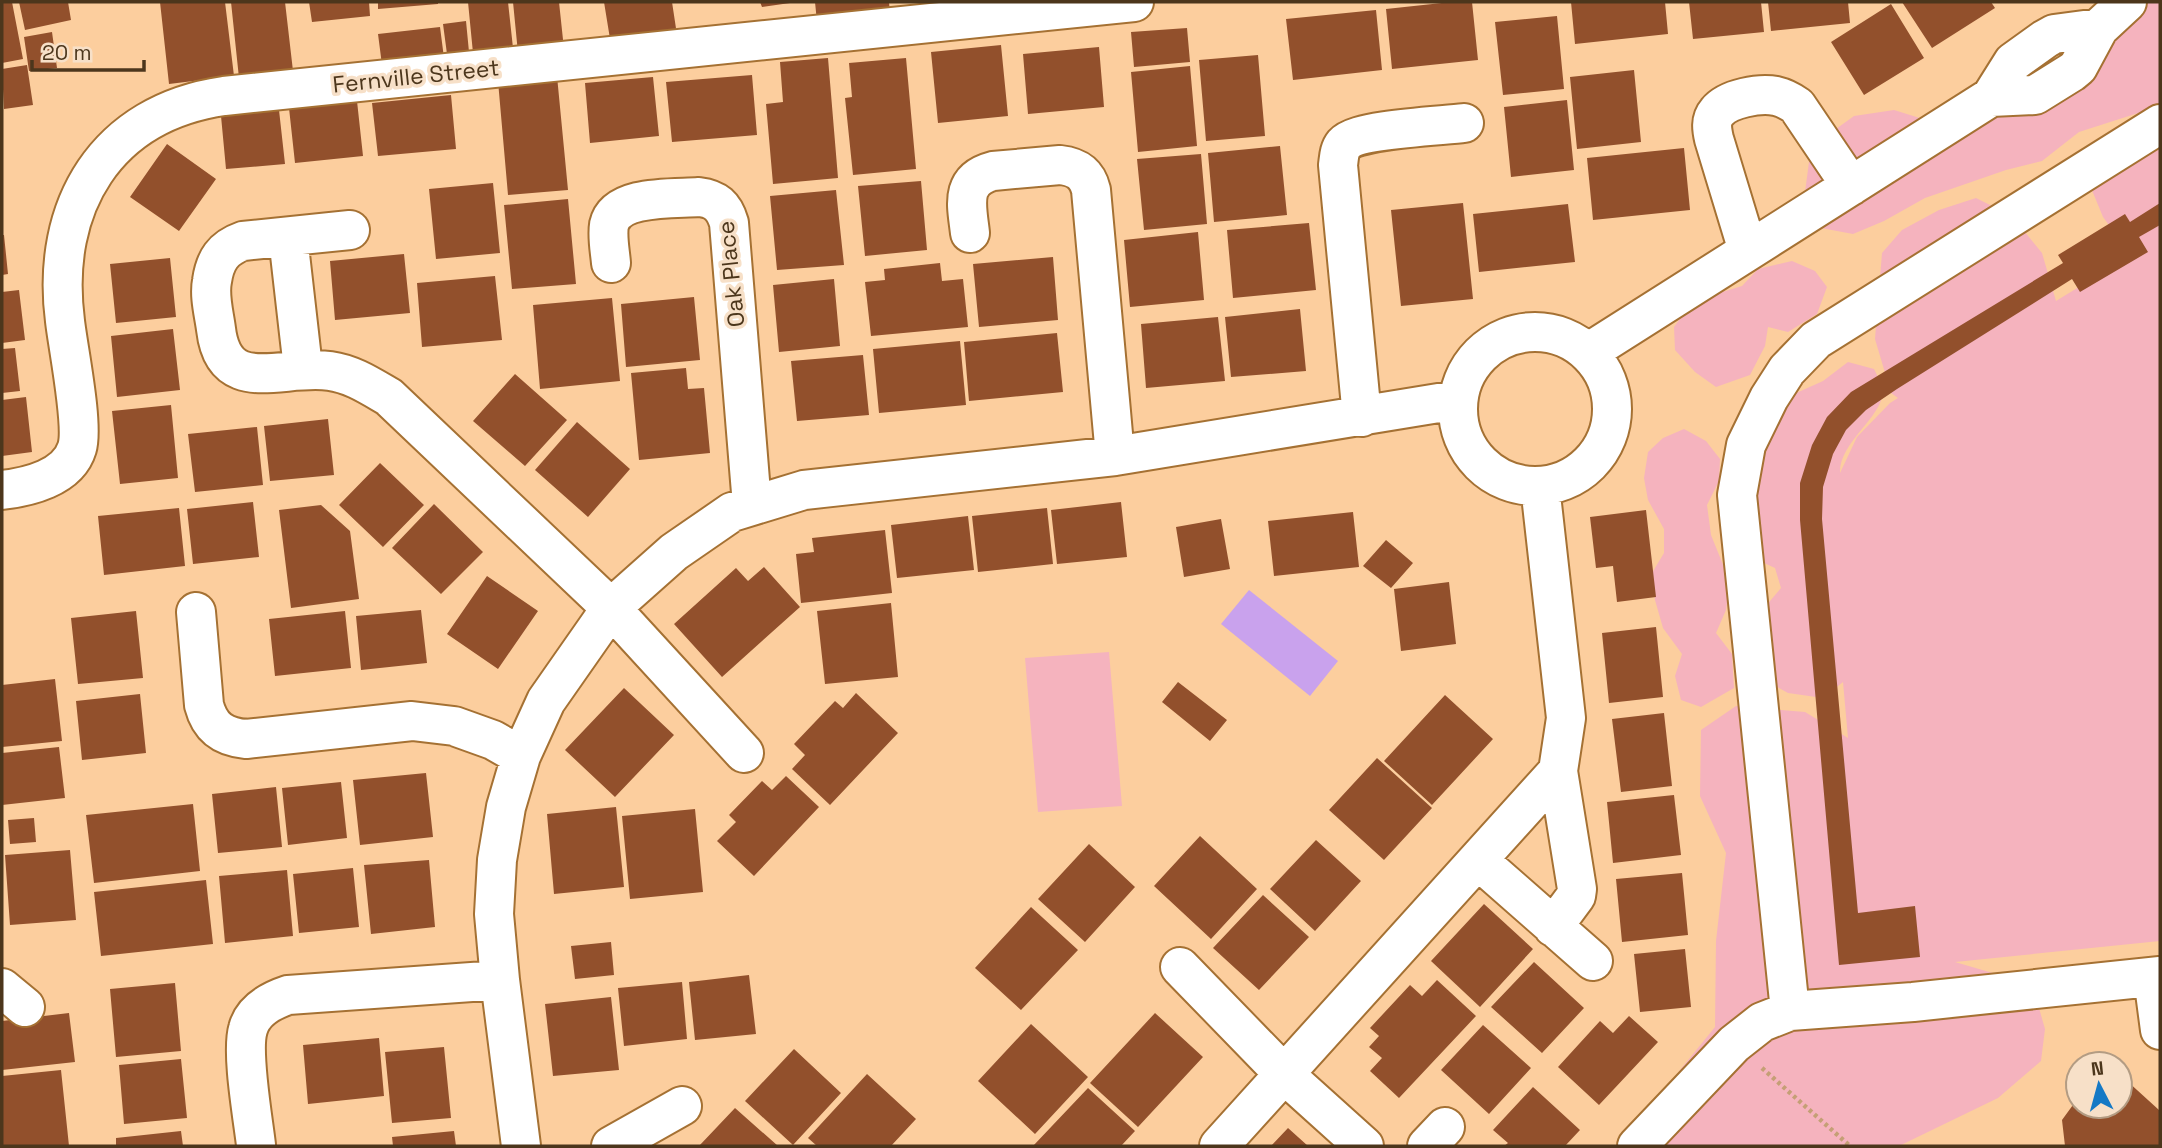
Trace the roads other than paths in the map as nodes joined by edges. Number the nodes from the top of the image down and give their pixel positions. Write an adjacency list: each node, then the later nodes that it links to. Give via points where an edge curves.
1 (1134, 2): 17 (street, Fernville Street, via 224,96 194,100 166,111 131,132 106,156 86,186 64,246 64,316 78,420 77,449 49,478)
2 (2127, 2): 5 (street, via 2099,28 2053,34 2012,62 1991,97)
3 (1464, 123): 14 (street, via 1363,134 1344,144 1339,154)
4 (2160, 124): 30 (street, via 1816,340 1787,370 1746,445 1737,495)
5 (1851, 186): 9 (street); 9 (street, via 1797,106 1786,99 1761,96 1724,106 1711,125 1713,139)
6 (350, 230): 8 (street)
7 (970, 233): 15 (street, via 968,190 982,174 1060,165 1072,166 1088,180)
8 (288, 237): 12 (street); 12 (street, via 229,246 219,256 210,289 217,341 231,366 259,373)
9 (1748, 251): 11 (street)
10 (611, 263): 18 (street, Oak Place, via 610,222 624,206 699,197 719,204 726,213)
11 (1589, 352): 13 (street, via 1559,335 1525,331 1493,344 1469,367); 16 (street, via 1609,382 1612,406 1613,418 1601,452 1574,477)
12 (303, 369): 19 (street, via 332,371 360,380 389,397)
13 (1457, 400): 14 (street); 16 (street, via 1460,433 1478,462 1506,481)
14 (1362, 417): 15 (street)
15 (1115, 457): 18 (street, via 804,490)
16 (1540, 486): 23 (street, via 1566,718)
17 (3, 490)
18 (752, 505): 19 (street, via 732,512 674,552)
19 (611, 608): 21 (street); 22 (street, via 546,701)
20 (196, 612): 22 (street, via 208,720 231,738 412,721 454,726)
21 (744, 753)
22 (522, 756): 29 (street, via 496,860 494,914)
23 (1558, 771): 24 (street); 25 (street, via 1577,884 1576,897)
24 (1478, 860): 25 (street); 32 (street)
25 (1553, 927): 26 (street)
26 (1593, 961)
27 (1180, 967): 32 (street)
28 (2157, 976): 30 (street); 31 (street)
29 (500, 979): 34 (street, via 271,1001 248,1028 246,1046); 35 (street)
30 (1790, 1011): 39 (street, via 1762,1022 1734,1045)
31 (2160, 1030)
32 (1284, 1074): 37 (street); 38 (street)
33 (682, 1106): 36 (street)
34 (256, 1145)
35 (521, 1146)
36 (611, 1146)
37 (1219, 1146)
38 (1364, 1146)
39 (1637, 1146)

